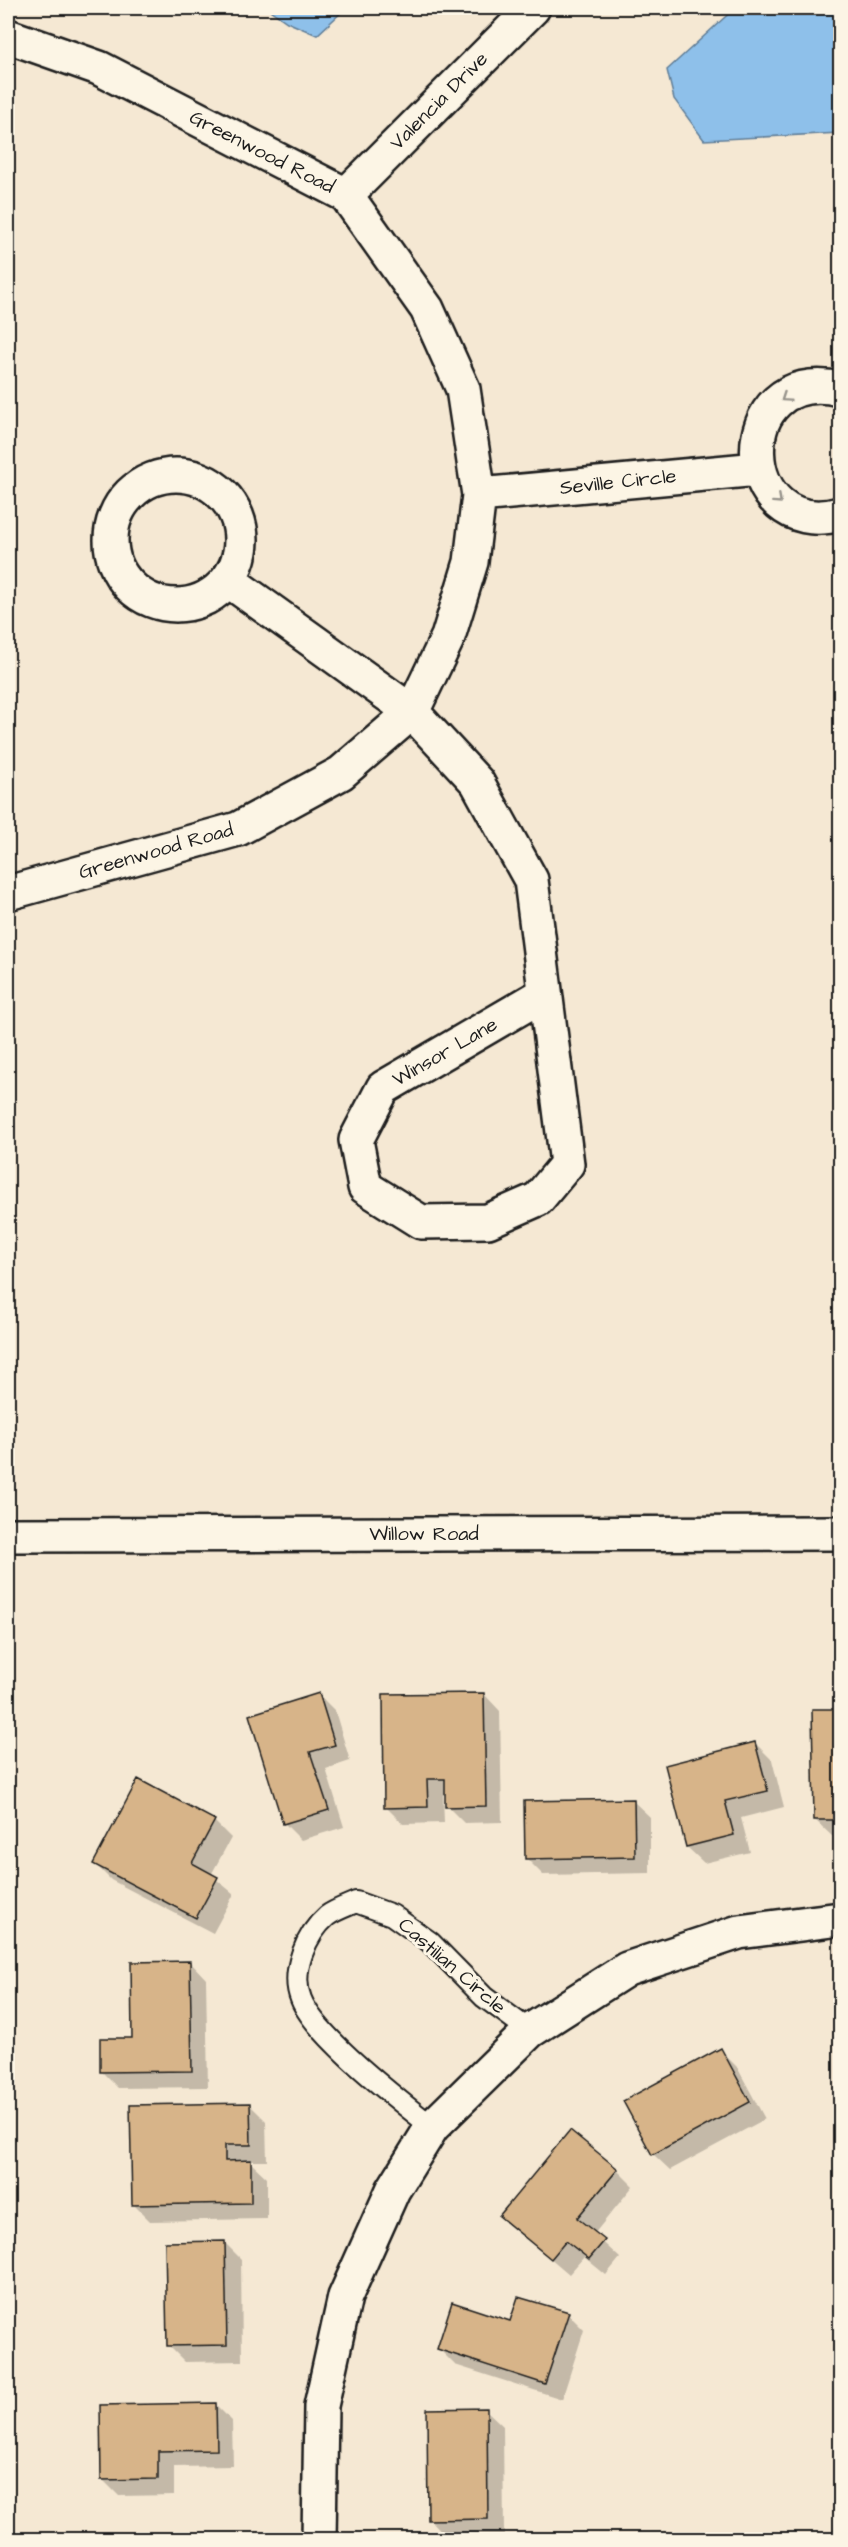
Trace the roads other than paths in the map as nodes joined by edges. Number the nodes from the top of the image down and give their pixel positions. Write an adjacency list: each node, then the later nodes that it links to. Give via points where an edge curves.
1 (532, 8): 3 (street, Valencia Drive)
2 (8, 36): 3 (street, Greenwood Road, via 99,68)
3 (346, 195): 6 (street, Greenwood Road, via 427,309 463,389)
4 (840, 389): 5 (street, one-way to 5, via 805,388 786,396 771,410 760,428)
5 (758, 468): 6 (street, Seville Circle); 7 (street, one-way to 7, via 767,489 783,505 804,515 827,518)
6 (478, 495): 9 (street, Greenwood Road, via 471,562 448,637)
7 (840, 514)
8 (228, 580): 9 (street, Winsor Lane)
9 (412, 712): 10 (street, Greenwood Road, via 340,772 238,829); 11 (street, Winsor Lane, via 477,782 531,880)
10 (8, 893)
11 (544, 994): 11 (street, Winsor Lane, via 567,1164 537,1199 488,1221 421,1222 365,1187 356,1140 383,1088)
12 (840, 1533): 13 (street, Willow Road)
13 (8, 1535)
14 (840, 1918): 15 (street, via 739,1932 627,1969)
15 (530, 2031): 16 (street); 16 (lane, Castilian Circle, via 484,1997 430,1942 392,1915 356,1902 328,1916 306,1944 298,1970 300,1998 313,2021 387,2091)
16 (432, 2127): 17 (street, via 393,2190 345,2297 321,2406)
17 (318, 2540)

